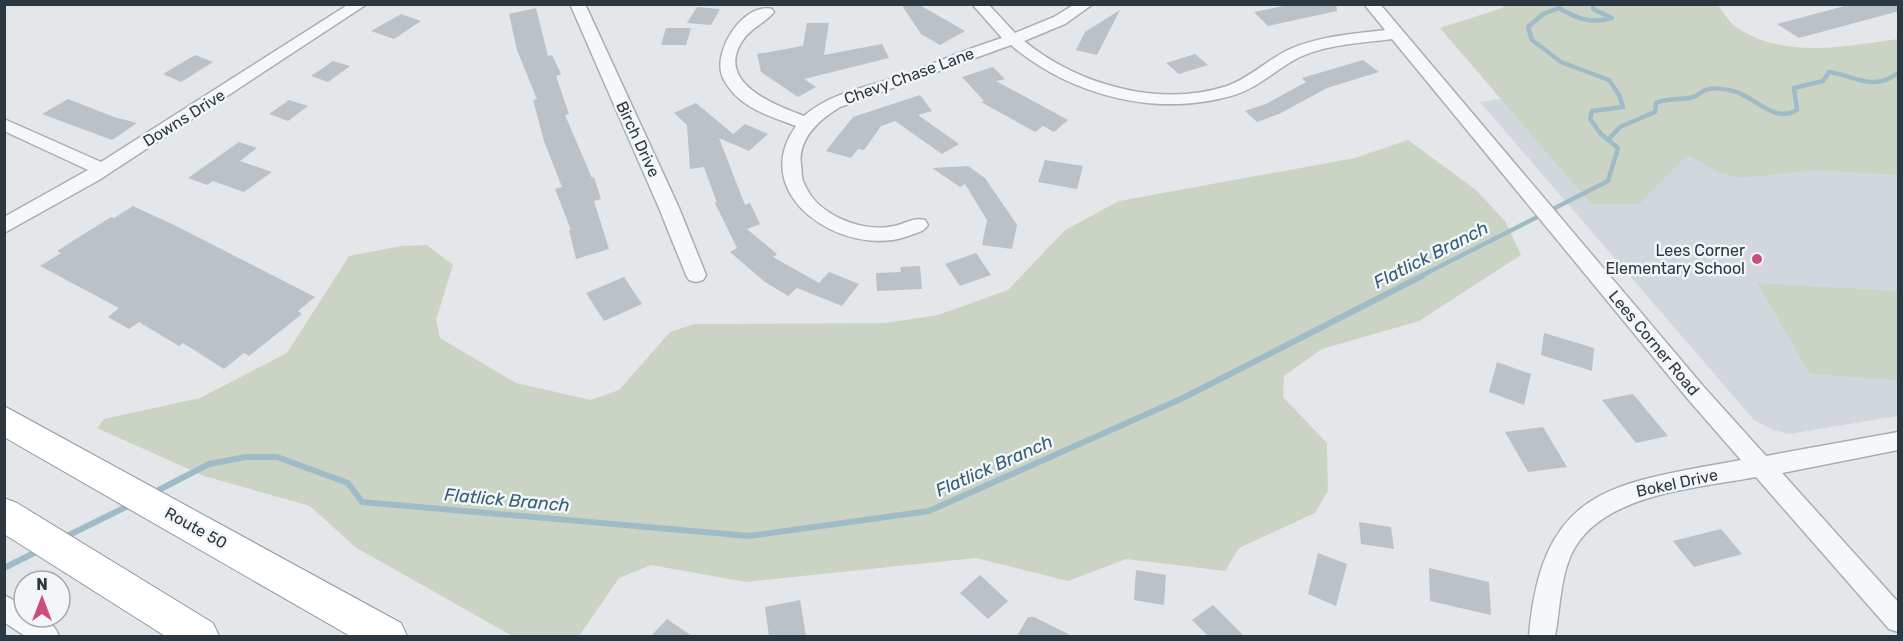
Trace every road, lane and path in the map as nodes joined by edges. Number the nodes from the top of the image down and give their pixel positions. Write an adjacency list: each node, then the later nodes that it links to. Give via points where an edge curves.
1 (360, 4): 11 (street, Downs Drive)
2 (577, 4): 14 (street, Birch Drive)
3 (979, 4): 8 (street)
4 (1086, 4): 8 (street, Chevy Chase Lane, via 1060,22)
5 (1371, 4): 7 (street, Lees Corner Road)
6 (766, 12): 10 (street, via 735,36 728,54 729,73 757,103)
7 (1395, 34): 8 (street, via 1310,48 1288,57 1252,82 1226,92 1166,98 1121,93 1080,81); 17 (street, Lees Corner Road, via 1695,392)
8 (1012, 40): 10 (street, Chevy Chase Lane, via 854,94)
9 (4, 124): 11 (street)
10 (807, 124): 12 (street, Chevy Chase Lane, via 799,134 790,162 795,186 807,204 831,222 866,236 897,234)
11 (102, 170): 13 (street, Downs Drive)
12 (918, 225)
13 (4, 226)
14 (696, 275)
15 (4, 420): 23 (highway, Route 50)
16 (1899, 441): 17 (street, Bokel Drive)
17 (1762, 466): 20 (street, Lees Corner Road); 24 (street, Bokel Drive, via 1636,490 1581,521 1556,557)
18 (8, 517): 22 (highway)
19 (4, 607): 21 (street)
20 (1899, 620)
21 (46, 636)
22 (199, 636)
23 (387, 636)
24 (1542, 636)

